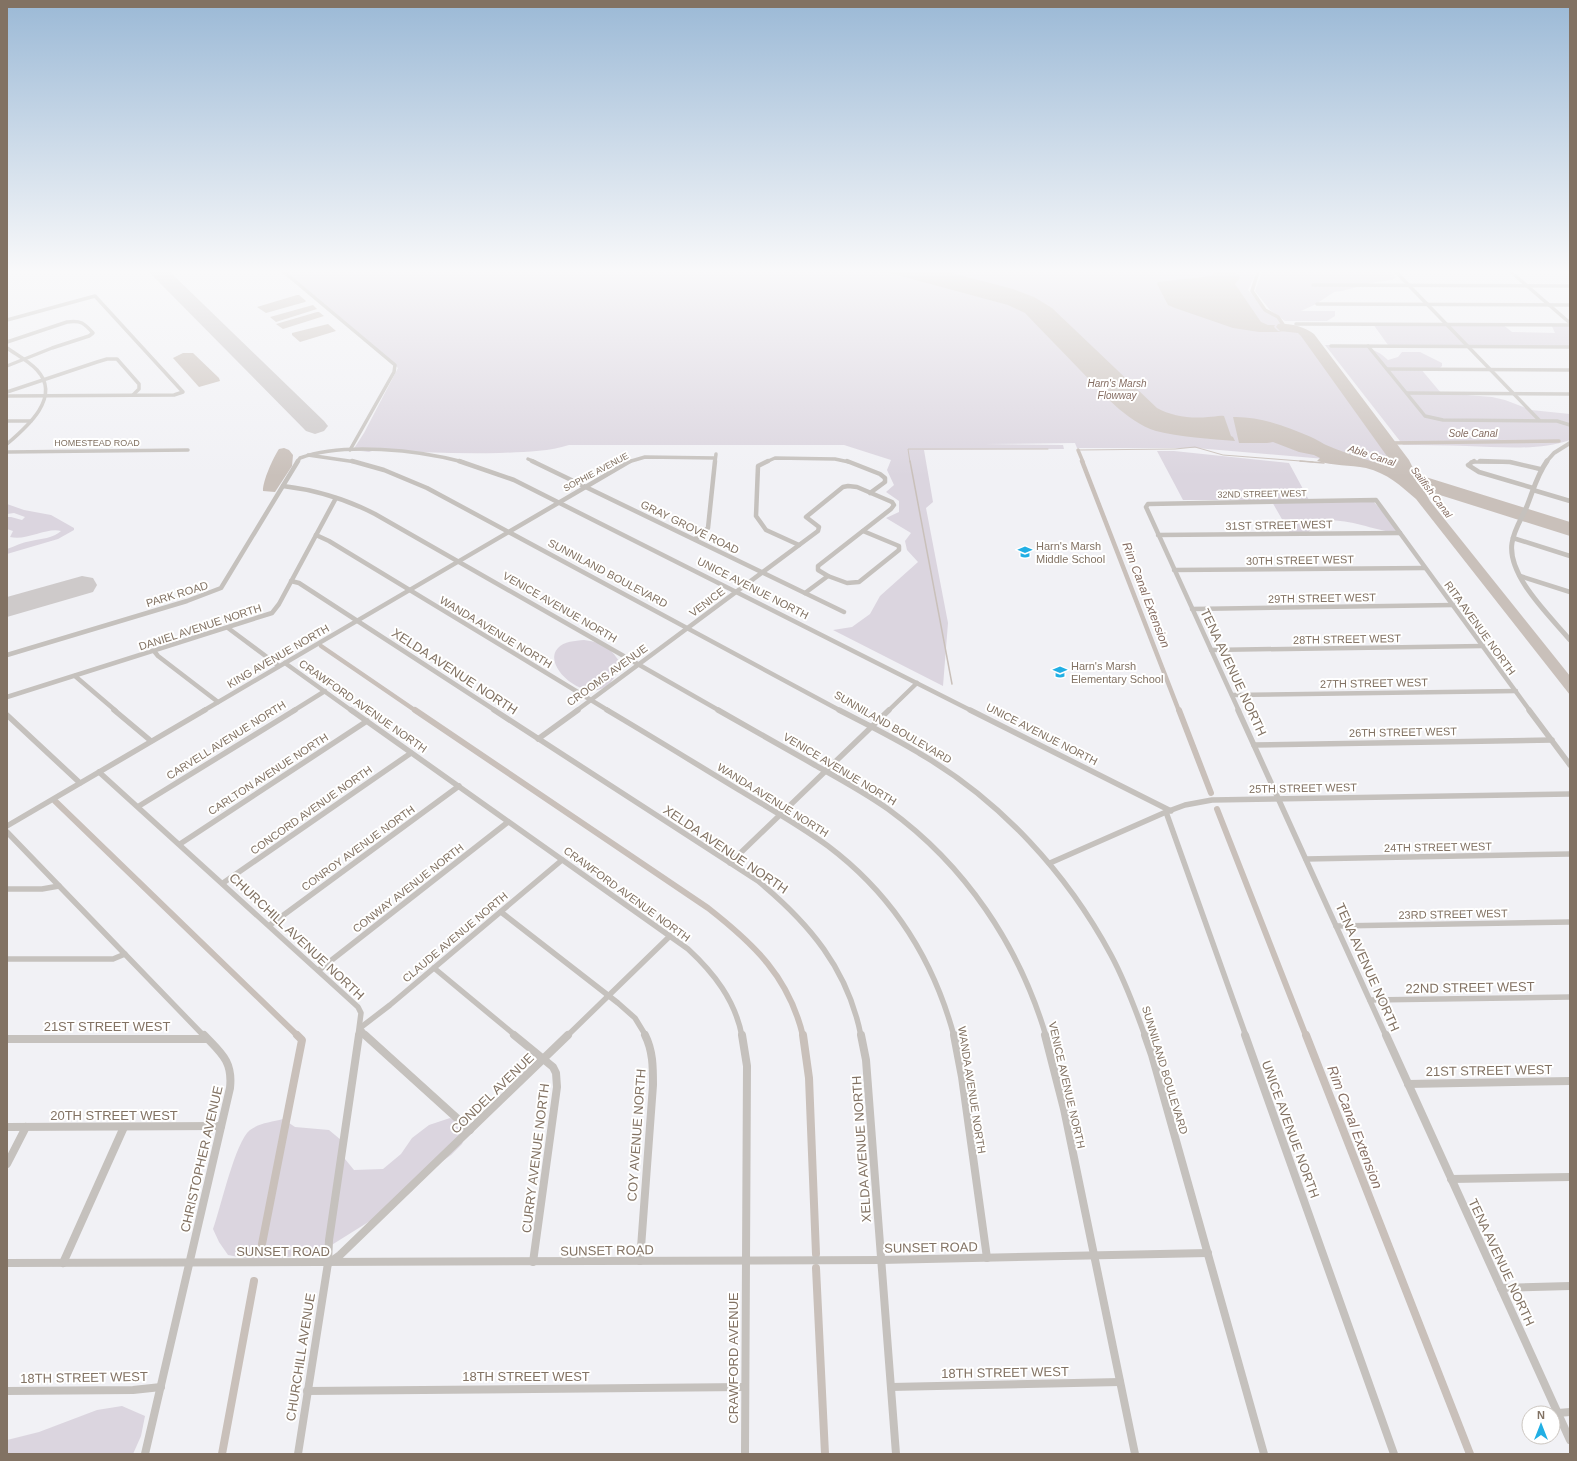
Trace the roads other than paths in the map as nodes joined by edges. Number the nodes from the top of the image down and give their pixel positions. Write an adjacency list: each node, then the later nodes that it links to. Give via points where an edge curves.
1 (76, 340): 10 (street)
2 (136, 340): 18 (street, via 183,390 182,394 174,395)
3 (365, 340): 30 (street, via 395,365 394,372)
4 (1461, 340): 7 (street)
5 (1331, 346): 6 (street)
6 (1368, 346): 7 (street); 12 (street)
7 (1467, 346): 8 (street); 13 (street)
8 (1570, 347)
9 (7, 348): 10 (street)
10 (22, 360): 11 (street); 15 (street)
11 (7, 366)
12 (1387, 369): 13 (street); 17 (street)
13 (1489, 369): 14 (street); 19 (street)
14 (1570, 370)
15 (43, 379): 16 (street); 18 (street, via 112,359 119,362 139,384 139,389); 21 (street)
16 (7, 392)
17 (1407, 393): 19 (street); 23 (street, via 1428,418)
18 (133, 394): 21 (street)
19 (1513, 394): 20 (street); 23 (street)
20 (1570, 394)
21 (45, 395): 22 (street); 24 (street, via 41,408)
22 (7, 396)
23 (1539, 420): 26 (street, via 1562,421)
24 (31, 421): 25 (street); 27 (street)
25 (7, 422)
26 (1570, 425)
27 (7, 444)
28 (1570, 444): 36 (street, via 1550,456)
29 (188, 450): 32 (street, HOMESTEAD ROAD)
30 (350, 450): 31 (street, UNICE AVENUE NORTH); 44 (street, UNICE AVENUE NORTH, via 406,452 454,459 497,472)
31 (337, 451): 33 (street, UNICE AVENUE NORTH); 34 (street)
32 (7, 452)
33 (308, 455): 34 (street, SUNNILAND BOULEVARD); 37 (street, PARK ROAD, via 300,458)
34 (332, 458): 47 (street, SUNNILAND BOULEVARD, via 363,464 403,477)
35 (528, 459): 38 (street, GRAY GROVE ROAD)
36 (1540, 469): 39 (street); 39 (street, via 1510,462 1471,462 1468,465 1479,472)
37 (283, 486): 41 (street, VENICE AVENUE NORTH); 76 (street, PARK ROAD, via 224,584 216,591)
38 (584, 486): 44 (street, SOPHIE AVENUE); 52 (street, GRAY GROVE ROAD); 52 (street, SOPHIE AVENUE, via 630,461 645,457 715,456 708,528)
39 (1533, 489): 43 (street); 51 (street)
40 (870, 493): 46 (street, via 894,505); 53 (street, VENICE, via 852,486 843,487 808,514 807,519 817,524 818,531); 53 (street, via 885,482 884,478 880,474 844,460 775,458 758,466 756,516 766,530)
41 (336, 498): 49 (street, DANIEL AVENUE NORTH); 55 (street, VENICE AVENUE NORTH, via 365,509)
42 (1376, 500): 45 (street, 32ND STREET WEST); 48 (street, RITA AVENUE NORTH)
43 (1570, 501)
44 (558, 502): 47 (street, KING AVENUE NORTH); 63 (street, UNICE AVENUE NORTH)
45 (1148, 504): 50 (street, TENA AVENUE NORTH, via 1146,509)
46 (863, 530): 59 (street, via 818,566 818,570); 59 (street, via 894,542 899,546 899,550 854,584)
47 (508, 532): 55 (street, KING AVENUE NORTH); 71 (street, SUNNILAND BOULEVARD)
48 (1400, 533): 50 (street, 31ST STREET WEST); 56 (street, RITA AVENUE NORTH)
49 (316, 535): 61 (street, DANIEL AVENUE NORTH); 62 (street, WANDA AVENUE NORTH)
50 (1158, 535): 57 (street, TENA AVENUE NORTH)
51 (1513, 538): 54 (street); 60 (street, via 1512,558)
52 (695, 539): 58 (street, GRAY GROVE ROAD)
53 (799, 545): 58 (street, VENICE)
54 (1570, 556)
55 (457, 561): 62 (street, KING AVENUE NORTH); 78 (street, VENICE AVENUE NORTH)
56 (1425, 568): 57 (street, 30TH STREET WEST); 66 (street, RITA AVENUE NORTH)
57 (1174, 570): 67 (street, TENA AVENUE NORTH)
58 (763, 572): 63 (street, VENICE); 65 (street, GRAY GROVE ROAD)
59 (828, 576): 65 (street)
60 (1520, 576): 64 (street); 72 (street)
61 (291, 581): 69 (street, XELDA AVENUE NORTH, via 299,583); 70 (street, DANIEL AVENUE NORTH, via 272,613)
62 (408, 590): 69 (street, KING AVENUE NORTH); 86 (street, WANDA AVENUE NORTH)
63 (736, 591): 71 (street, VENICE); 81 (street, UNICE AVENUE NORTH)
64 (1570, 592)
65 (805, 593): 68 (street, GRAY GROVE ROAD)
66 (1453, 605): 67 (street, 29TH STREET WEST); 73 (street, RITA AVENUE NORTH)
67 (1192, 609): 74 (street, TENA AVENUE NORTH)
68 (844, 612)
69 (356, 621): 77 (street, KING AVENUE NORTH); 91 (street, XELDA AVENUE NORTH)
70 (228, 628): 75 (street, DANIEL AVENUE NORTH); 79 (street)
71 (688, 628): 78 (street, CROOMS AVENUE); 90 (street, SUNNILAND BOULEVARD)
72 (1570, 640)
73 (1483, 646): 74 (street, 28TH STREET WEST); 83 (street, RITA AVENUE NORTH)
74 (1211, 650): 84 (street, TENA AVENUE NORTH)
75 (154, 651): 80 (street, DANIEL AVENUE NORTH); 87 (street)
76 (7, 655)
77 (285, 663): 79 (street, KING AVENUE NORTH); 82 (street, CRAWFORD AVENUE NORTH)
78 (639, 664): 86 (street, CROOMS AVENUE); 97 (street, VENICE AVENUE NORTH)
79 (279, 666): 87 (street, KING AVENUE NORTH)
80 (75, 676): 85 (street, DANIEL AVENUE NORTH); 93 (street)
81 (917, 684): 90 (street); 104 (street, UNICE AVENUE NORTH)
82 (325, 691): 89 (street, CRAWFORD AVENUE NORTH); 103 (street, CARVELL AVENUE NORTH)
83 (1516, 691): 84 (street, 27TH STREET WEST); 92 (street, RITA AVENUE NORTH)
84 (1232, 695): 94 (street, TENA AVENUE NORTH)
85 (7, 697)
86 (590, 700): 91 (street, CROOMS AVENUE); 105 (street, WANDA AVENUE NORTH)
87 (218, 702): 93 (street, KING AVENUE NORTH)
88 (7, 715): 99 (street)
89 (367, 721): 95 (street, CRAWFORD AVENUE NORTH); 109 (street, CARLTON AVENUE NORTH)
90 (872, 726): 97 (street); 114 (street, SUNNILAND BOULEVARD, via 920,753 965,784 1007,819)
91 (538, 739): 113 (street, XELDA AVENUE NORTH)
92 (1552, 740): 94 (street, 26TH STREET WEST); 96 (street, RITA AVENUE NORTH)
93 (152, 742): 98 (street, KING AVENUE NORTH)
94 (1254, 745): 102 (street, TENA AVENUE NORTH)
95 (411, 753): 100 (street, CRAWFORD AVENUE NORTH); 115 (street, CONCORD AVENUE NORTH)
96 (1570, 765)
97 (826, 770): 105 (street); 145 (street, VENICE AVENUE NORTH, via 883,806 927,841 972,889 1011,949 1037,1008 1050,1052)
98 (100, 772): 99 (street, KING AVENUE NORTH); 103 (street, CHURCHILL AVENUE NORTH)
99 (80, 783): 107 (street, KING AVENUE NORTH)
100 (459, 786): 106 (street, CRAWFORD AVENUE NORTH); 120 (street, CONROY AVENUE NORTH)
101 (1570, 794): 102 (street, 25TH STREET WEST)
102 (1278, 799): 104 (street, 25TH STREET WEST, via 1212,800 1193,803); 111 (street, TENA AVENUE NORTH)
103 (139, 806): 109 (street, CHURCHILL AVENUE NORTH)
104 (1168, 812): 114 (street, 25TH STREET WEST); 172 (street, UNICE AVENUE NORTH)
105 (780, 815): 113 (street); 146 (street, WANDA AVENUE NORTH, via 832,849 866,878 898,915 930,968 947,1010 957,1048)
106 (508, 822): 112 (street, CRAWFORD AVENUE NORTH); 126 (street, CONWAY AVENUE NORTH)
107 (7, 826)
108 (7, 832): 116 (street, CHRISTOPHER AVENUE)
109 (180, 844): 115 (street, CHURCHILL AVENUE NORTH)
110 (1570, 854): 111 (street, 24TH STREET WEST)
111 (1306, 859): 121 (street, TENA AVENUE NORTH)
112 (562, 860): 118 (street, CLAUDE AVENUE NORTH); 122 (street, CRAWFORD AVENUE NORTH)
113 (730, 863): 147 (street, XELDA AVENUE NORTH, via 773,893 804,921 835,965 853,1004 866,1060)
114 (1050, 863): 144 (street, SUNNILAND BOULEVARD, via 1094,926 1129,992 1152,1055)
115 (223, 883): 120 (street, CHURCHILL AVENUE NORTH)
116 (59, 886): 117 (street); 123 (street, CHRISTOPHER AVENUE)
117 (7, 890)
118 (501, 912): 125 (street, CLAUDE AVENUE NORTH); 127 (street, COY AVENUE NORTH)
119 (1570, 922): 121 (street, 23RD STREET WEST)
120 (270, 925): 126 (street, CHURCHILL AVENUE NORTH)
121 (1336, 926): 129 (street, TENA AVENUE NORTH)
122 (670, 936): 127 (street, CONDEL AVENUE); 149 (street, CRAWFORD AVENUE NORTH, via 698,958 716,978 735,1010 743,1033 748,1092)
123 (125, 954): 124 (street, via 113,959); 132 (street, CHRISTOPHER AVENUE)
124 (7, 959)
125 (434, 968): 130 (street, CLAUDE AVENUE NORTH); 133 (street, CURRY AVENUE NORTH)
126 (319, 970): 130 (street, CHURCHILL AVENUE NORTH, via 358,1008 361,1013)
127 (609, 996): 133 (street, CONDEL AVENUE); 148 (street, COY AVENUE NORTH, via 640,1024 652,1053 653,1085)
128 (1570, 997): 129 (street, 22ND STREET WEST)
129 (1370, 1000): 135 (street, TENA AVENUE NORTH)
130 (360, 1028): 140 (street); 154 (street, CHURCHILL AVENUE NORTH, via 330,1232)
131 (7, 1038): 132 (street, 21ST STREET WEST)
132 (206, 1038): 136 (street, CHRISTOPHER AVENUE, via 224,1056 230,1069 230,1085)
133 (543, 1060): 140 (street, CONDEL AVENUE); 150 (street, CURRY AVENUE NORTH, via 553,1067 557,1088)
134 (1570, 1081): 135 (street, 21ST STREET WEST)
135 (1408, 1084): 143 (street, TENA AVENUE NORTH)
136 (221, 1126): 139 (street, 20TH STREET WEST); 153 (street, CHRISTOPHER AVENUE)
137 (7, 1127): 138 (street, 20TH STREET WEST)
138 (26, 1127): 139 (street, 20TH STREET WEST); 141 (street)
139 (124, 1127): 152 (street)
140 (470, 1130): 154 (street, CONDEL AVENUE, via 340,1255)
141 (7, 1164)
142 (1570, 1177): 143 (street)
143 (1451, 1179): 156 (street, TENA AVENUE NORTH)
144 (1208, 1253): 145 (street, SUNSET ROAD); 171 (street, SUNNILAND BOULEVARD)
145 (1093, 1256): 146 (street, SUNSET ROAD); 157 (street, VENICE AVENUE NORTH)
146 (987, 1258): 147 (street, SUNSET ROAD)
147 (881, 1260): 149 (street, SUNSET ROAD); 160 (street, XELDA AVENUE NORTH)
148 (640, 1261): 149 (street, SUNSET ROAD); 150 (street, SUNSET ROAD)
149 (746, 1261): 159 (street, CRAWFORD AVENUE)
150 (534, 1262): 154 (street, SUNSET ROAD)
151 (7, 1263): 152 (street, SUNSET ROAD)
152 (63, 1263): 153 (street, SUNSET ROAD)
153 (189, 1263): 154 (street, SUNSET ROAD); 158 (street, CHRISTOPHER AVENUE)
154 (328, 1263): 162 (street, CHURCHILL AVENUE)
155 (1570, 1286): 156 (street)
156 (1501, 1288): 163 (street, TENA AVENUE NORTH)
157 (1120, 1382): 160 (street, 18TH STREET WEST); 170 (street, VENICE AVENUE NORTH)
158 (161, 1387): 161 (street, 18TH STREET WEST, via 133,1390); 166 (street, CHRISTOPHER AVENUE)
159 (745, 1387): 162 (street, 18TH STREET WEST); 168 (street, CRAWFORD AVENUE)
160 (891, 1387): 169 (street, XELDA AVENUE NORTH)
161 (7, 1391)
162 (308, 1391): 167 (street, CHURCHILL AVENUE)
163 (1554, 1405)
164 (1561, 1420): 165 (street, TENA AVENUE NORTH)
165 (1570, 1440)
166 (146, 1454)
167 (298, 1454)
168 (745, 1454)
169 (896, 1454)
170 (1135, 1454)
171 (1264, 1454)
172 (1394, 1454)

